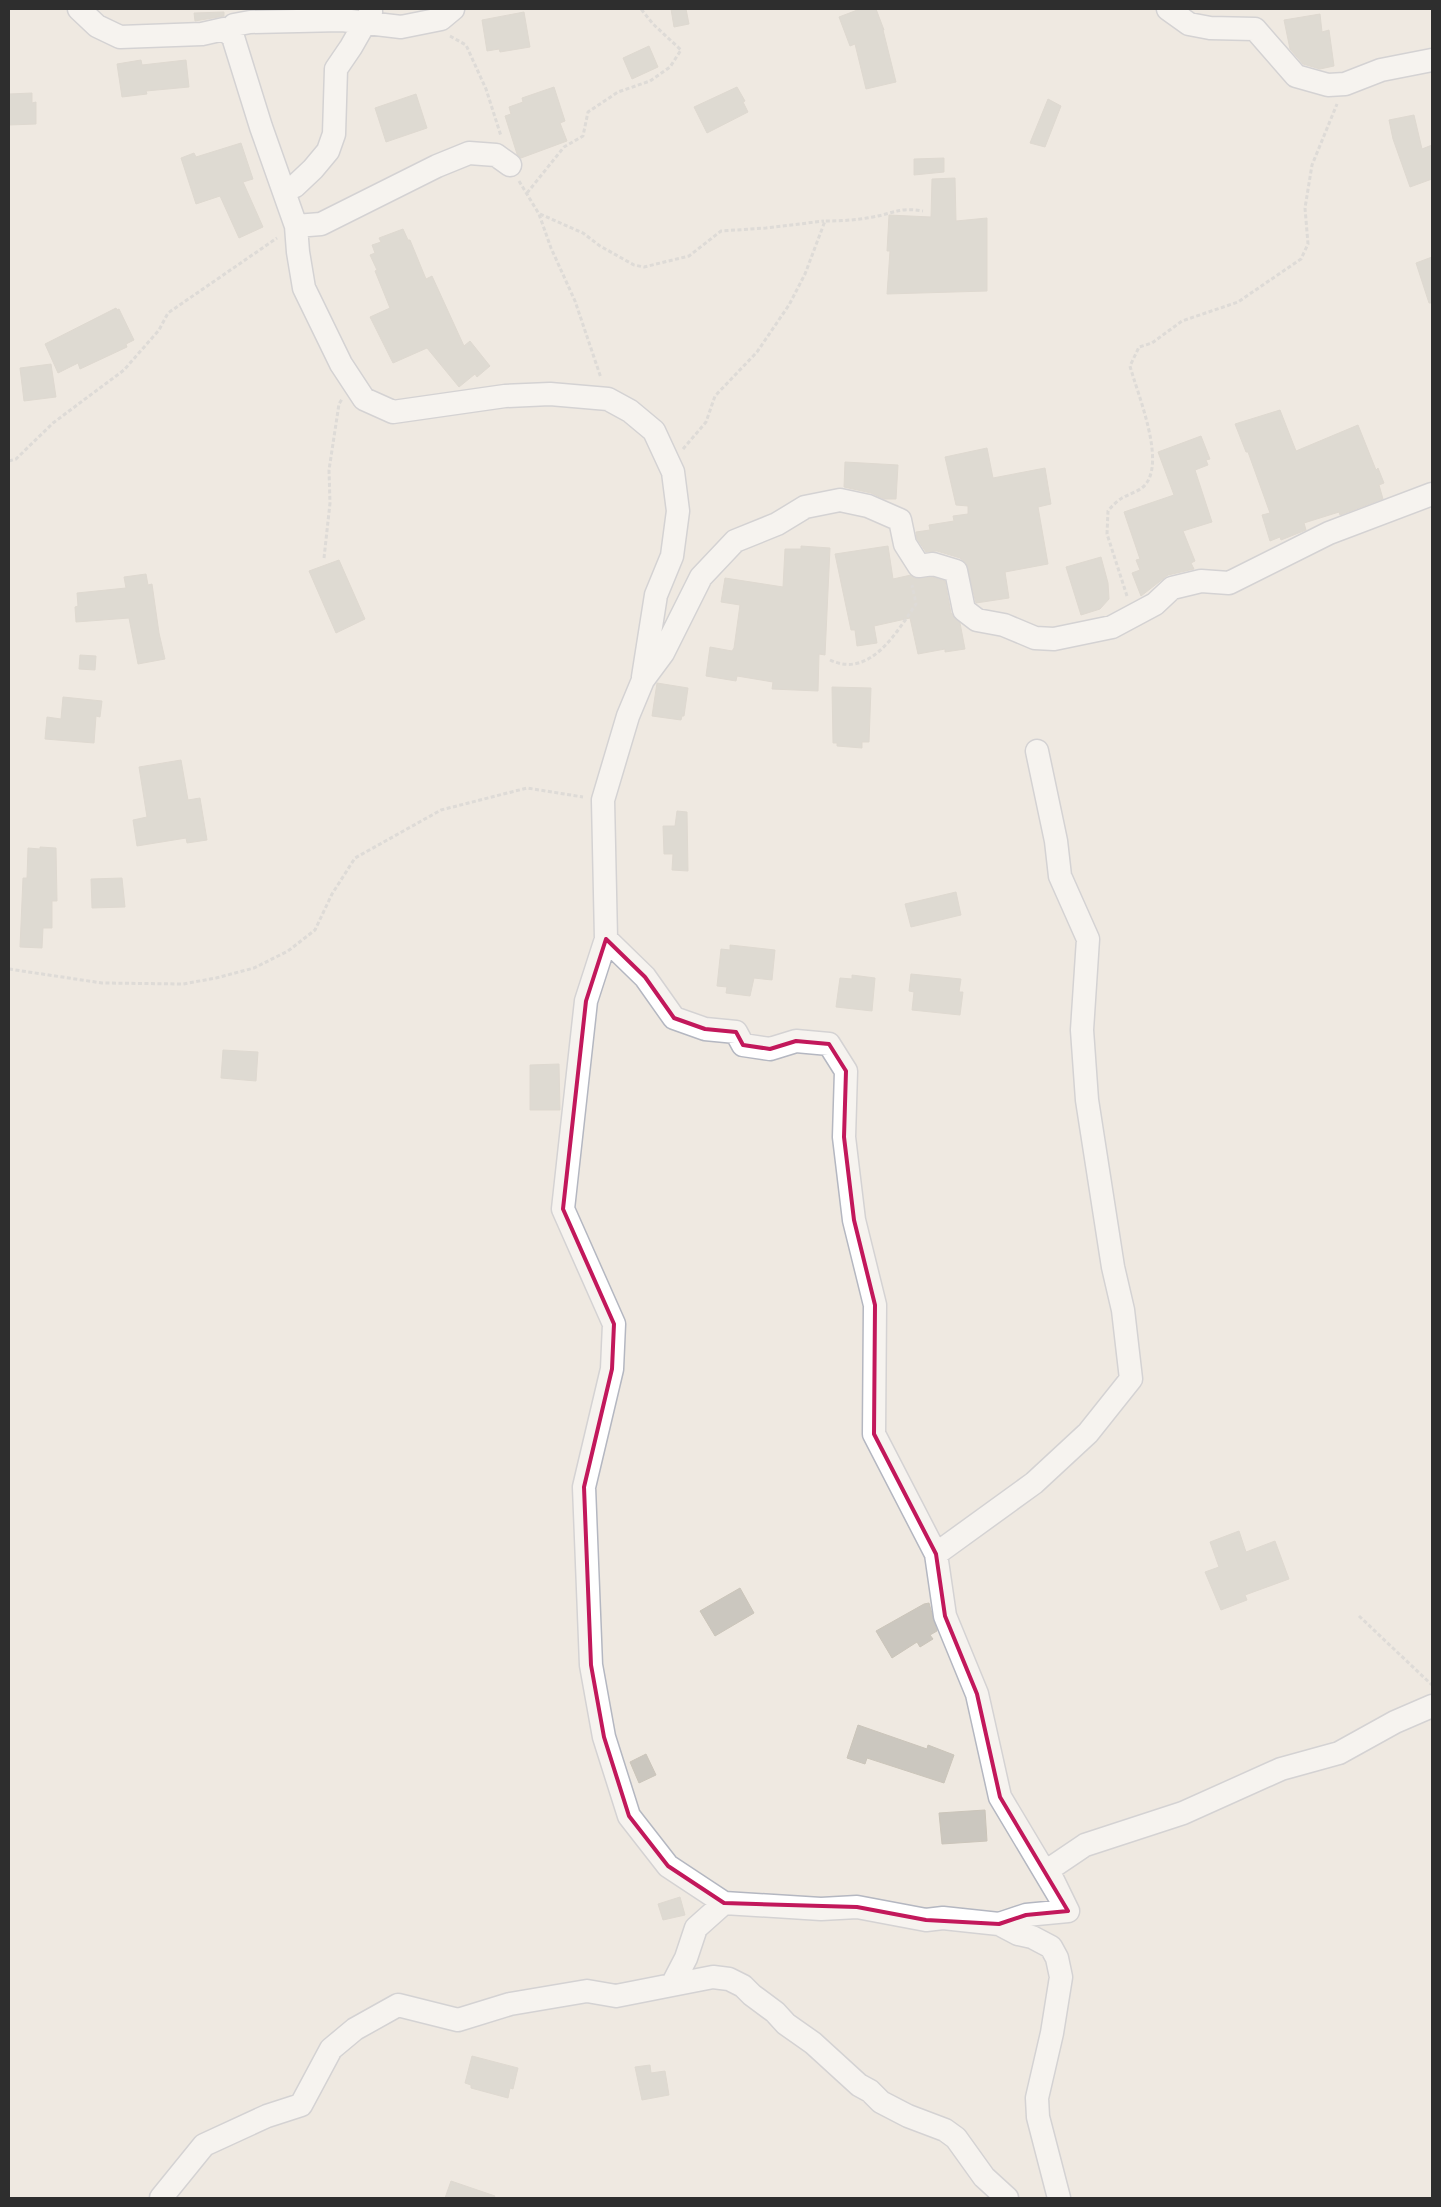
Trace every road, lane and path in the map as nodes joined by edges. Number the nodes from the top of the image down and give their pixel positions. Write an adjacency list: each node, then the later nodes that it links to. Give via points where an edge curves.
1 (79, 9): 10 (street, via 97,26 120,37 202,34 224,29 233,37)
2 (641, 9): 11 (path, via 681,50 670,67 650,81 618,92 588,112 583,136 564,147)
3 (1168, 9): 8 (street, via 1188,24 1255,29 1296,76 1328,85)
4 (447, 14): 5 (street, via 401,27); 9 (path, via 448,35 466,45 486,89)
5 (369, 16): 6 (street); 10 (street, via 336,69 334,134 328,150 313,170)
6 (234, 25)
7 (1432, 60): 8 (street, via 1380,70)
8 (1345, 84): 23 (path, via 1312,165 1305,208 1308,244 1301,259 1238,302 1182,320 1152,343 1139,347 1130,366 1147,423 1151,476 1143,487 1108,511 1107,534)
9 (510, 165): 11 (path); 15 (street, via 496,155 469,154 437,166 320,224)
10 (284, 192): 15 (street)
11 (527, 193): 13 (path)
12 (923, 211): 14 (path, via 906,208 874,217)
13 (539, 214): 14 (path, via 583,233 634,265 644,267 689,256 721,230); 17 (path, via 575,301)
14 (825, 221): 19 (path, via 789,305 757,352 716,396 706,422 681,451)
15 (296, 226): 16 (street, via 304,288); 18 (path, via 168,313 124,370 53,423)
16 (353, 382): 17 (street, via 364,399 393,412 505,396 550,394); 21 (path, via 339,404 328,470 330,503)
17 (608, 400): 19 (street, via 630,411 654,431)
18 (9, 462)
19 (673, 472): 25 (street, via 678,511 672,556 656,595)
20 (1432, 494): 23 (street, via 1329,533 1229,583 1201,581 1172,588 1156,604)
21 (324, 558)
22 (910, 581): 24 (path, via 916,604 883,649 866,662 842,666)
23 (1135, 615): 25 (street, via 1112,627 1054,639 1035,638 978,620 964,610 956,570 933,564 919,566 905,544 900,520 868,506 840,500 805,507 777,524 735,541 701,577 663,653)
24 (830, 660)
25 (643, 680): 27 (street, via 628,716)
26 (1038, 751): 30 (street, via 1060,876 1088,939 1082,1030 1087,1100 1113,1267 1123,1310 1131,1379 1088,1433 1034,1483)
27 (603, 800): 28 (street); 29 (path, via 527,788 441,810 356,858 332,894 315,930 288,951 254,968 183,984 102,983)
28 (606, 939): 30 (street, via 645,977 674,1018 705,1029 736,1032 743,1045 770,1049 796,1041 830,1044 846,1071 844,1137 854,1220 875,1305 874,1434); 34 (street, via 586,1001 563,1209 614,1324 612,1369 584,1486 591,1665 604,1737 629,1816 668,1866)
29 (9, 969)
30 (936, 1554): 35 (street, via 945,1616 977,1694 1000,1798)
31 (1359, 1616): 32 (path)
32 (1432, 1686)
33 (1432, 1706): 35 (street, via 1339,1753 1281,1769 1183,1813 1084,1845 1048,1870)
34 (724, 1903): 36 (street, via 821,1909 857,1907 926,1920 942,1918); 37 (street, via 696,1928)
35 (1068, 1910): 36 (street, via 1026,1915)
36 (999, 1924): 40 (street, via 1051,1947 1057,1958 1061,1977 1052,2034 1036,2098)
37 (672, 1985): 38 (street, via 616,1996 587,1991 510,2004 458,2020 398,2005 355,2028 331,2049 301,2105 267,2116 204,2145); 39 (street, via 713,1977 744,1986 881,2102 938,2126 956,2138 984,2177)
38 (161, 2198)
39 (1007, 2198)
40 (1059, 2198)

